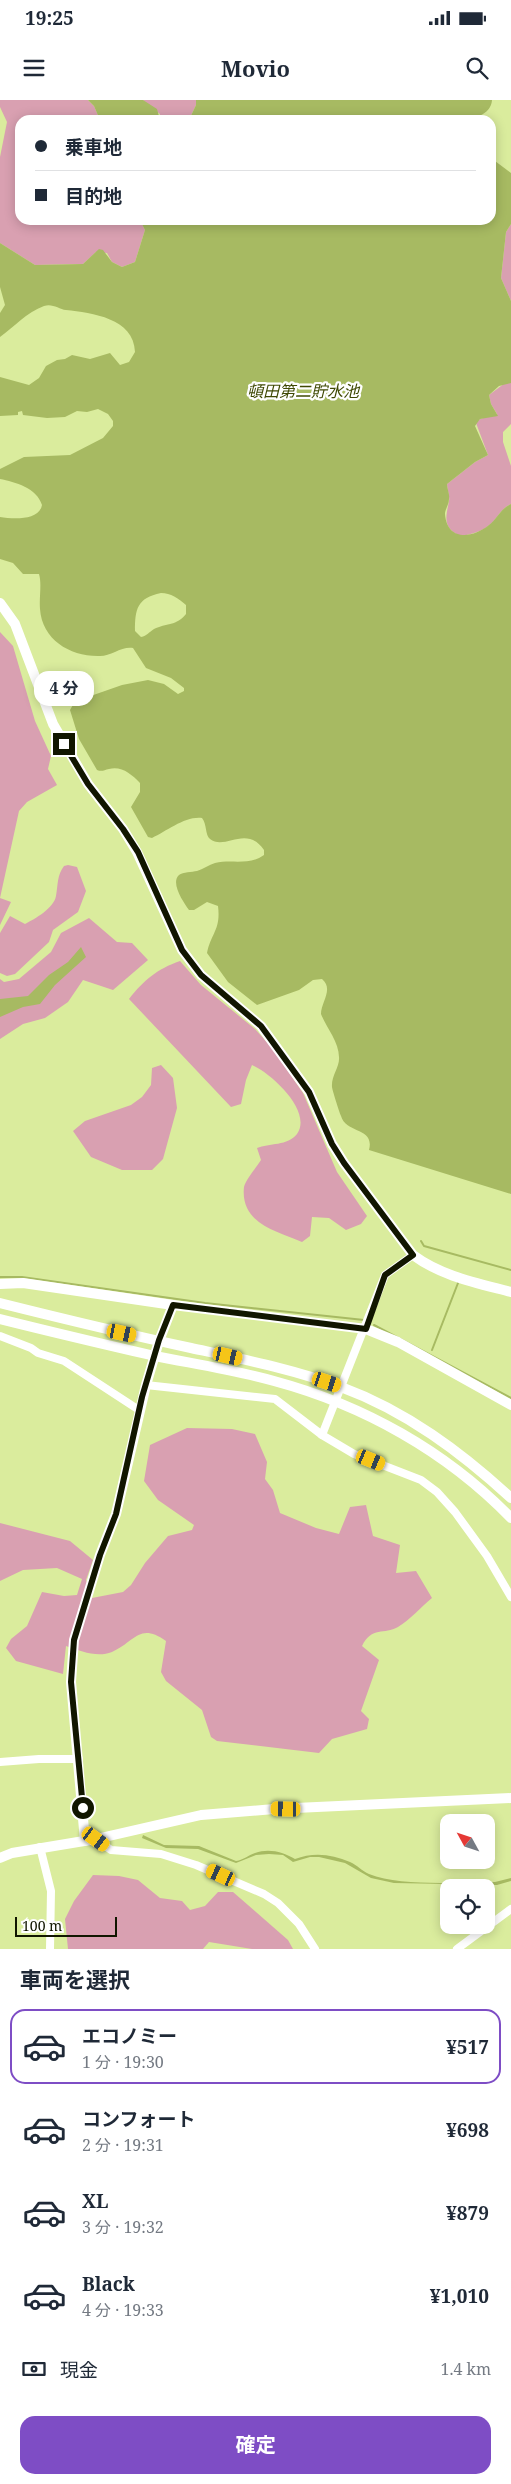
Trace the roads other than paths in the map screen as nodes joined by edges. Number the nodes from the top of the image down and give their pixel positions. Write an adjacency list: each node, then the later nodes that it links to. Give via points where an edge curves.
1 (0, 603): 2 (street, via 15,624 52,724 88,784 138,852 182,950 201,975 261,1026 309,1092 344,1163)
2 (413, 1255): 4 (street, via 427,1266); 8 (street, via 385,1275)
3 (0, 1284): 6 (street, via 23,1283)
4 (511, 1292)
5 (0, 1303): 10 (street)
6 (173, 1305): 8 (street); 10 (street)
7 (0, 1319): 11 (street)
8 (366, 1329): 13 (street); 15 (street, via 398,1342)
9 (0, 1336): 16 (street, via 64,1361)
10 (159, 1340): 11 (street); 13 (street, via 280,1367)
11 (154, 1356): 12 (street); 14 (street, via 272,1380)
12 (146, 1385): 16 (street); 17 (street, via 274,1399)
13 (342, 1387): 14 (street); 18 (street, via 406,1418 438,1438 470,1460)
14 (336, 1401): 17 (street); 19 (street, via 423,1446 468,1479)
15 (511, 1405)
16 (139, 1410): 21 (street, via 116,1514 74,1640 71,1682)
17 (322, 1435): 20 (street, via 354,1454 428,1484 455,1512 487,1556)
18 (511, 1498)
19 (511, 1518)
20 (511, 1597)
21 (80, 1759): 22 (street); 25 (street)
22 (0, 1762)
23 (511, 1798): 24 (street, via 201,1815)
24 (96, 1839): 25 (street); 30 (street, via 111,1850 161,1854 196,1865 264,1894 299,1924)
25 (85, 1841): 26 (street)
26 (40, 1847): 27 (street); 29 (street, via 51,1891)
27 (0, 1858)
28 (511, 1909): 31 (street)
29 (50, 1949)
30 (315, 1949)
31 (457, 1949)

